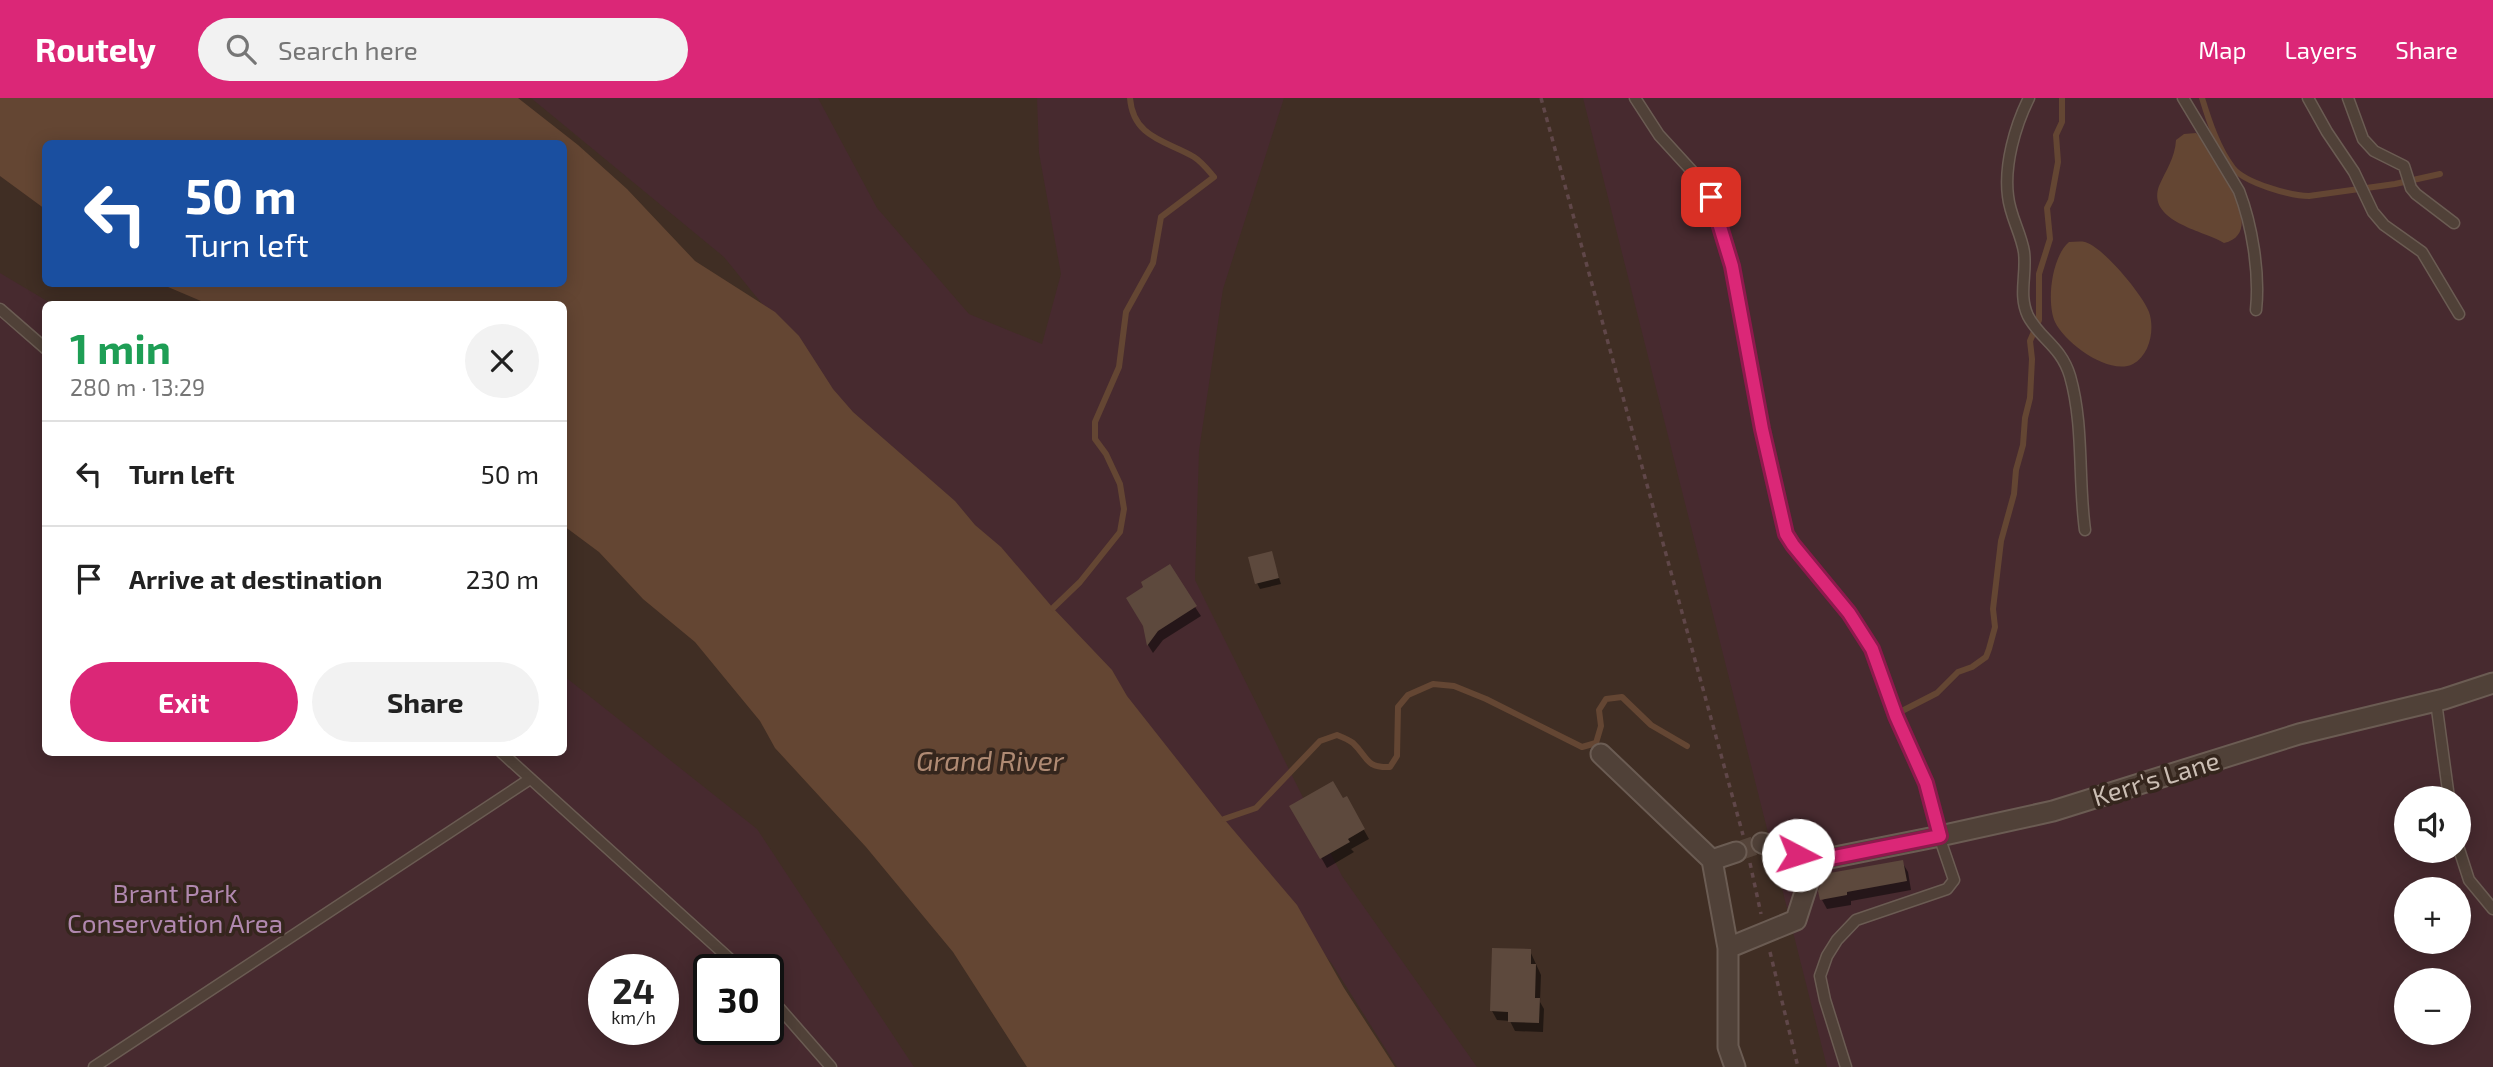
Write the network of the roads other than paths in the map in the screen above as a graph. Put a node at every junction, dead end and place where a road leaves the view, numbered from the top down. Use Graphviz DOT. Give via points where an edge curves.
graph roads {
  1 [pos="1635,98"];
  2 [pos="2029,98"];
  3 [pos="2183,98"];
  4 [pos="2308,98"];
  5 [pos="2348,98"];
  6 [pos="2454,223"];
  7 [pos="0,309"];
  8 [pos="2256,310"];
  9 [pos="2459,314"];
  10 [pos="42,346"];
  11 [pos="2085,530"];
  12 [pos="2493,683"];
  13 [pos="2437,709"];
  14 [pos="1601,754"];
  15 [pos="505,756"];
  16 [pos="530,779"];
  17 [pos="2447,786"];
  18 [pos="1940,836"];
  19 [pos="1762,842"];
  20 [pos="1743,849"];
  21 [pos="1712,860"];
  22 [pos="1815,861"];
  23 [pos="2464,863"];
  24 [pos="2493,909"];
  25 [pos="1728,948"];
  26 [pos="724,954"];
  27 [pos="784,1013"];
  28 [pos="94,1067"];
  29 [pos="831,1067"];
  30 [pos="1735,1067"];
  31 [pos="1846,1067"];
  1 -- 18 [label="lane" via="1711,197 1732,266 1786,534 1872,649 1926,783"];
  2 -- 11 [label="lane" via="2017,124 2007,195 2024,254 2023,304 2065,361 2072,386"];
  3 -- 8 [label="lane" via="2245,206 2257,279"];
  4 -- 9 [label="lane" via="2373,212 2422,252"];
  5 -- 6 [label="lane" via="2363,139 2374,151 2404,166 2416,194"];
  7 -- 10 [label="lane"];
  12 -- 18 [label="street, Kerr's Lane" via="2300,734 2053,811"];
  13 -- 17 [label="lane"];
  14 -- 21 [label="street"];
  15 -- 16 [label="lane"];
  16 -- 26 [label="lane"];
  16 -- 28 [label="lane"];
  18 -- 22 [label="street, Kerr's Lane"];
  18 -- 31 [label="lane" via="1953,874 1951,886 1856,920 1823,965 1820,976 1825,1000"];
  19 -- 22 [label="street"];
  20 -- 21 [label="street"];
  21 -- 25 [label="street"];
  22 -- 25 [label="street" via="1796,919"];
  23 -- 24 [label="lane" via="2469,880"];
  25 -- 30 [label="street" via="1728,1047"];
  27 -- 29 [label="lane"];
}
